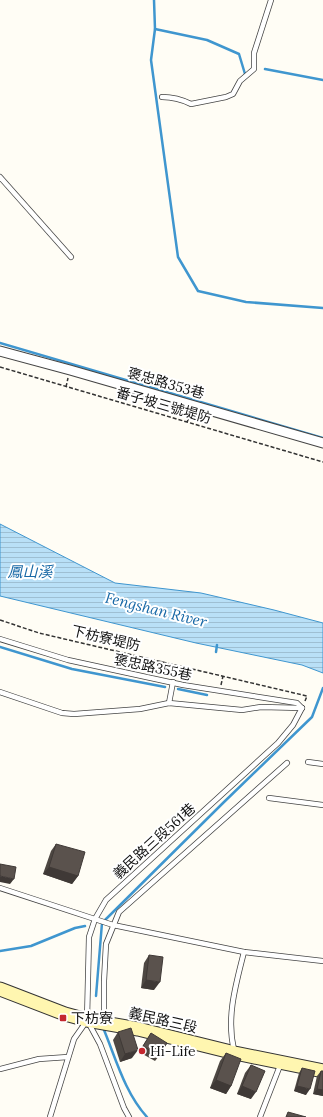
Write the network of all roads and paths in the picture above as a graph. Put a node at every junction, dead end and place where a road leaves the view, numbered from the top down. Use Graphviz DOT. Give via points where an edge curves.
graph roads {
  1 [pos="271,0"];
  2 [pos="162,97"];
  3 [pos="0,177"];
  4 [pos="71,258"];
  5 [pos="0,351"];
  6 [pos="0,367"];
  7 [pos="323,443"];
  8 [pos="323,462"];
  9 [pos="0,620"];
  10 [pos="0,639"];
  11 [pos="162,661"];
  12 [pos="223,676"];
  13 [pos="156,679"];
  14 [pos="173,682"];
  15 [pos="220,691"];
  16 [pos="0,692"];
  17 [pos="169,702"];
  18 [pos="302,708"];
  19 [pos="308,762"];
  20 [pos="287,763"];
  21 [pos="323,764"];
  22 [pos="269,798"];
  23 [pos="323,805"];
  24 [pos="0,888"];
  25 [pos="94,919"];
  26 [pos="113,925"];
  27 [pos="244,952"];
  28 [pos="323,961"];
  29 [pos="0,990"];
  30 [pos="87,1020"];
  31 [pos="104,1024"];
  32 [pos="235,1053"];
  33 [pos="68,1057"];
  34 [pos="280,1063"];
  35 [pos="0,1069"];
  36 [pos="323,1071"];
  37 [pos="50,1117"];
  38 [pos="129,1117"];
  39 [pos="260,1117"];
  1 -- 2 [label="lane" via="254,53 254,69 240,81 233,94 191,104 179,99"];
  3 -- 4 [label="lane"];
  5 -- 7 [label="street, 褒忠路353巷"];
  6 -- 8 [label="path, 番子坡三號堤防"];
  9 -- 11 [label="path, 下枋寮堤防" via="39,633"];
  10 -- 13 [label="lane, 褒忠路355巷" via="68,660"];
  11 -- 12 [label="path, 下枋寮堤防"];
  11 -- 13 [label="path"];
  12 -- 15 [label="path"];
  12 -- 18 [label="path, 下枋寮堤防" via="307,696"];
  13 -- 14 [label="lane, 褒忠路355巷"];
  14 -- 15 [label="lane, 褒忠路355巷"];
  14 -- 17 [label="lane"];
  15 -- 18 [label="lane, 褒忠路355巷" via="298,703"];
  16 -- 17 [label="lane" via="62,713 74,714 140,709"];
  17 -- 18 [label="lane" via="242,710 262,707"];
  18 -- 25 [label="lane, 義民路三段561巷" via="293,725 278,743 106,900"];
  19 -- 21 [label="lane"];
  20 -- 26 [label="lane" via="119,912"];
  22 -- 23 [label="lane"];
  24 -- 25 [label="lane"];
  25 -- 26 [label="lane"];
  25 -- 30 [label="lane, 義民路三段561巷" via="89,937"];
  26 -- 27 [label="lane"];
  26 -- 31 [label="lane" via="106,944"];
  27 -- 28 [label="lane"];
  27 -- 32 [label="lane" via="232,1001 232,1044"];
  29 -- 30 [label="main road, 義民路三段"];
  30 -- 31 [label="main road, 義民路三段"];
  30 -- 33 [label="lane" via="74,1039"];
  30 -- 38 [label="lane" via="100,1044"];
  31 -- 32 [label="main road, 義民路三段" via="138,1029"];
  32 -- 34 [label="main road, 義民路三段"];
  33 -- 35 [label="lane" via="39,1059"];
  33 -- 37 [label="lane"];
  34 -- 36 [label="main road, 義民路三段"];
  34 -- 39 [label="lane"];
}
